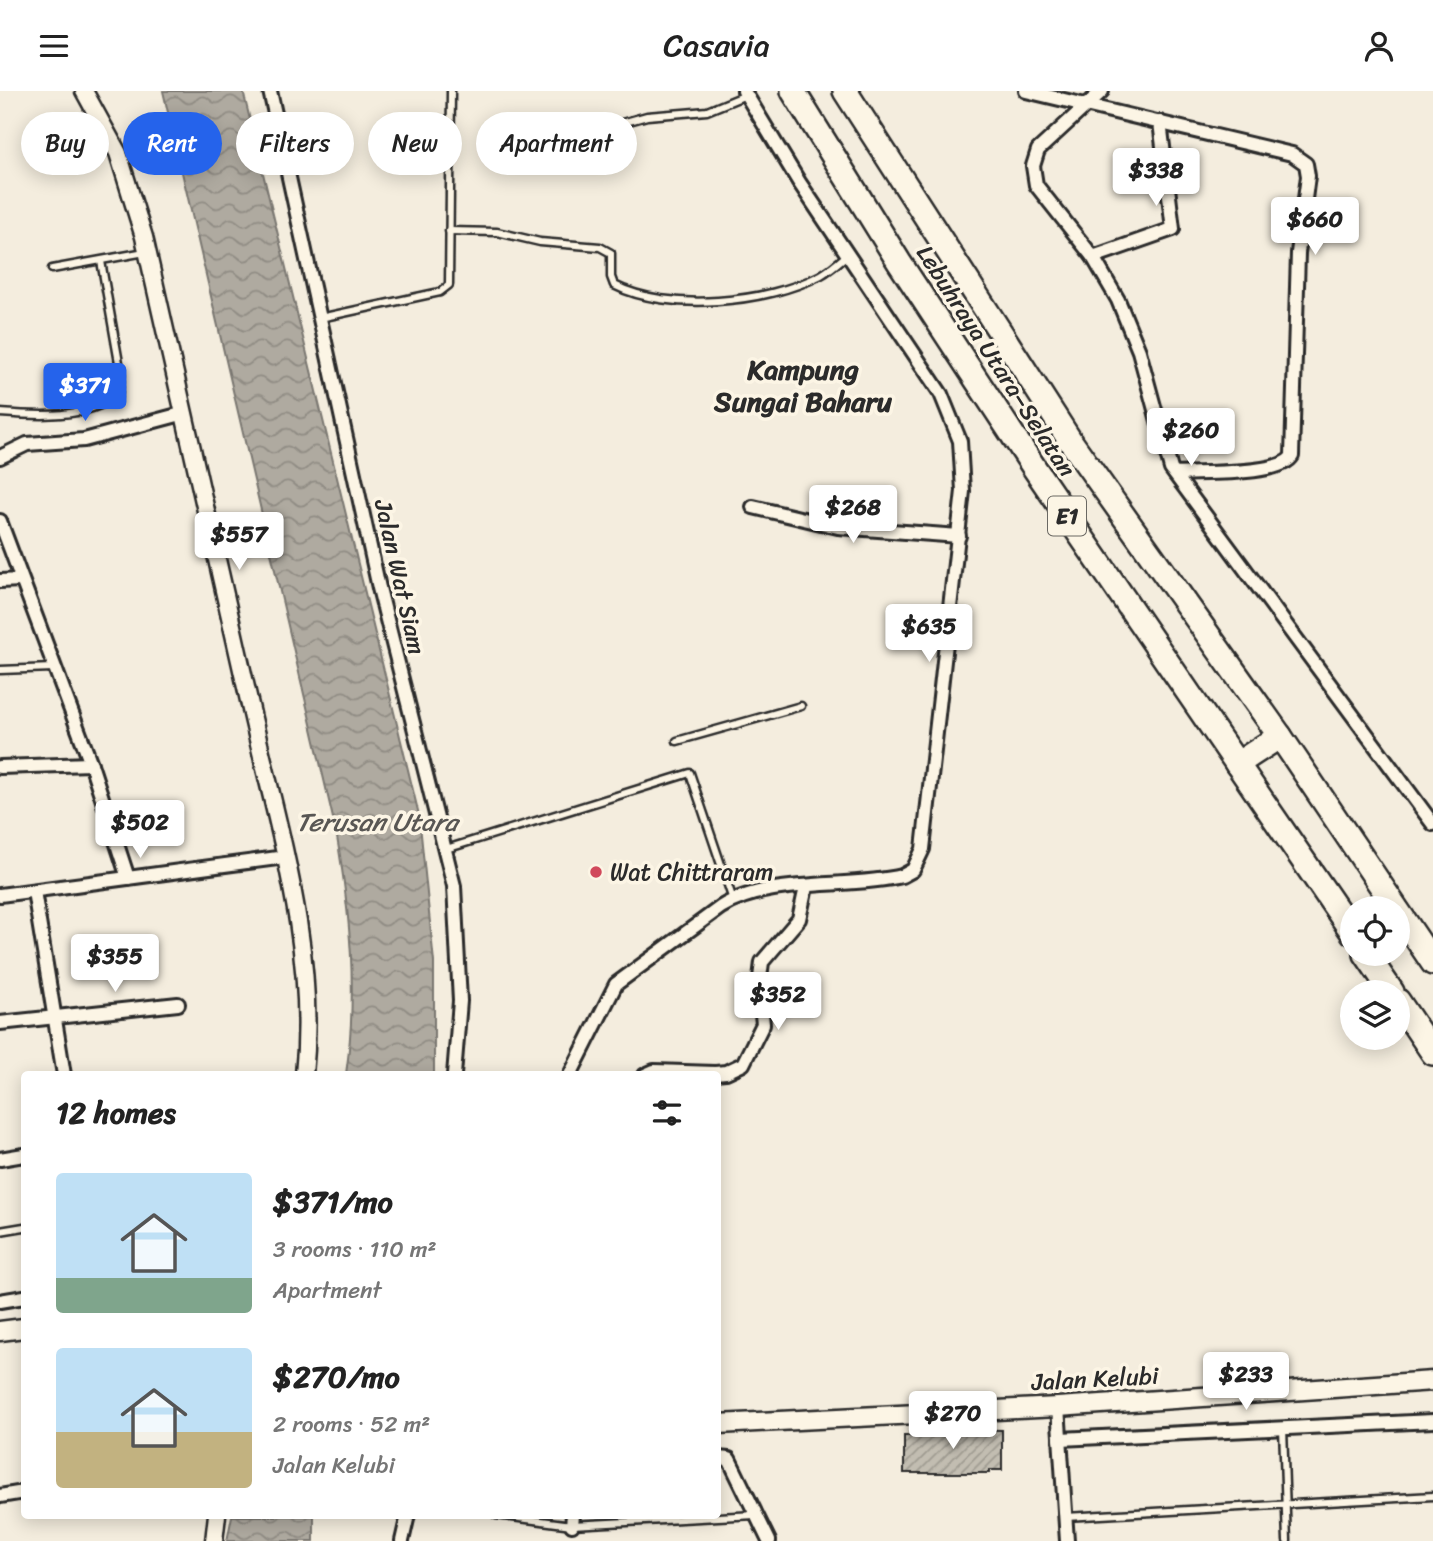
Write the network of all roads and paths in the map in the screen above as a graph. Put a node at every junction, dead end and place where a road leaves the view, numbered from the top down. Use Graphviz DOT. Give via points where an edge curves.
graph roads {
  1 [pos="84,91"];
  2 [pos="270,91"];
  3 [pos="451,91"];
  4 [pos="793,91"];
  5 [pos="845,91"];
  6 [pos="1026,91"];
  7 [pos="1102,91"];
  8 [pos="745,93"];
  9 [pos="1084,104"];
  10 [pos="637,119"];
  11 [pos="1160,122"];
  12 [pos="449,231"];
  13 [pos="147,252"];
  14 [pos="848,254"];
  15 [pos="1093,257"];
  16 [pos="101,261"];
  17 [pos="52,269"];
  18 [pos="320,318"];
  19 [pos="0,413"];
  20 [pos="185,413"];
  21 [pos="0,457"];
  22 [pos="1175,474"];
  23 [pos="753,507"];
  24 [pos="0,521"];
  25 [pos="959,537"];
  26 [pos="21,580"];
  27 [pos="0,581"];
  28 [pos="53,668"];
  29 [pos="0,670"];
  30 [pos="802,706"];
  31 [pos="1280,736"];
  32 [pos="677,741"];
  33 [pos="90,764"];
  34 [pos="1237,764"];
  35 [pos="0,767"];
  36 [pos="1433,824"];
  37 [pos="446,849"];
  38 [pos="285,857"];
  39 [pos="128,878"];
  40 [pos="806,887"];
  41 [pos="34,891"];
  42 [pos="0,895"];
  43 [pos="1388,896"];
  44 [pos="733,899"];
  45 [pos="1340,914"];
  46 [pos="1410,929"];
  47 [pos="1433,963"];
  48 [pos="178,1004"];
  49 [pos="54,1017"];
  50 [pos="1410,1019"];
  51 [pos="0,1023"];
  52 [pos="1433,1053"];
  53 [pos="63,1071"];
  54 [pos="304,1071"];
  55 [pos="454,1071"];
  56 [pos="575,1071"];
  57 [pos="721,1072"];
  58 [pos="21,1156"];
  59 [pos="0,1159"];
  60 [pos="21,1228"];
  61 [pos="0,1231"];
  62 [pos="21,1298"];
  63 [pos="0,1301"];
  64 [pos="21,1328"];
  65 [pos="0,1331"];
  66 [pos="1433,1381"];
  67 [pos="1058,1407"];
  68 [pos="1433,1421"];
  69 [pos="721,1424"];
  70 [pos="1283,1426"];
  71 [pos="1060,1439"];
  72 [pos="723,1459"];
  73 [pos="21,1492"];
  74 [pos="0,1496"];
  75 [pos="1433,1496"];
  76 [pos="1286,1502"];
  77 [pos="755,1515"];
  78 [pos="721,1516"];
  79 [pos="1066,1517"];
  80 [pos="217,1519"];
  81 [pos="407,1519"];
  82 [pos="609,1519"];
  83 [pos="573,1520"];
  84 [pos="214,1541"];
  85 [pos="402,1541"];
  86 [pos="769,1541"];
  87 [pos="1067,1541"];
  88 [pos="1287,1541"];
  1 -- 13 [label="street" via="118,153"];
  2 -- 18 [label="street, Jalan Wat Siam"];
  3 -- 12 [label="lane"];
  4 -- 34 [label="highway, Lebuhraya Utara–Selatan / E1" via="1035,469"];
  5 -- 31 [label="highway, Lebuhraya Utara–Selatan / E1" via="1071,442"];
  6 -- 9 [label="street"];
  7 -- 9 [label="street"];
  8 -- 10 [label="lane" via="708,111"];
  8 -- 14 [label="street"];
  9 -- 11 [label="street"];
  9 -- 15 [label="street" via="1038,151 1033,166 1037,185"];
  11 -- 15 [label="street" via="1173,229"];
  11 -- 22 [label="street" via="1292,154 1306,164 1308,176 1298,253 1292,456 1286,464 1266,469"];
  12 -- 14 [label="lane" via="486,231 600,247 611,253 614,285 667,299 771,294 824,274"];
  12 -- 18 [label="lane" via="450,279 440,292"];
  13 -- 16 [label="lane"];
  13 -- 20 [label="street"];
  14 -- 25 [label="street" via="952,415 963,457"];
  15 -- 22 [label="street" via="1133,333"];
  16 -- 17 [label="lane"];
  16 -- 19 [label="lane" via="121,374 118,395 102,407 70,413"];
  18 -- 37 [label="street, Jalan Wat Siam" via="379,588"];
  20 -- 21 [label="street" via="84,440 27,444"];
  20 -- 38 [label="street"];
  22 -- 36 [label="street"];
  23 -- 25 [label="street" via="838,527"];
  24 -- 26 [label="street"];
  25 -- 40 [label="street" via="920,859 902,876"];
  26 -- 27 [label="street"];
  26 -- 28 [label="street"];
  28 -- 29 [label="lane"];
  28 -- 33 [label="street"];
  30 -- 32 [label="lane"];
  31 -- 34 [label="highway"];
  31 -- 43 [label="highway, Lebuhraya Utara–Selatan / E1"];
  33 -- 35 [label="street"];
  33 -- 39 [label="street"];
  34 -- 45 [label="highway, Lebuhraya Utara–Selatan / E1"];
  37 -- 44 [label="lane" via="690,773"];
  37 -- 55 [label="street, Jalan Wat Siam" via="454,886 458,949"];
  38 -- 39 [label="street"];
  38 -- 54 [label="street" via="305,967"];
  39 -- 41 [label="street"];
  40 -- 44 [label="street"];
  40 -- 57 [label="street" via="799,919 762,962 758,986 763,1024 743,1064"];
  41 -- 42 [label="street"];
  41 -- 49 [label="street"];
  44 -- 56 [label="street" via="616,984"];
  46 -- 47 [label="highway, Lebuhraya Utara–Selatan / E1"];
  48 -- 49 [label="street"];
  49 -- 51 [label="street"];
  49 -- 53 [label="street"];
  50 -- 52 [label="highway"];
  58 -- 59 [label="street"];
  60 -- 61 [label="lane"];
  62 -- 63 [label="street"];
  64 -- 65 [label="main road"];
  66 -- 67 [label="main road, Jalan Kelubi"];
  67 -- 69 [label="main road, Jalan Kelubi"];
  67 -- 71 [label="street"];
  68 -- 70 [label="street"];
  70 -- 71 [label="street"];
  70 -- 76 [label="lane"];
  71 -- 79 [label="street"];
  72 -- 77 [label="street"];
  73 -- 74 [label="street"];
  75 -- 76 [label="lane"];
  76 -- 79 [label="lane"];
  76 -- 88 [label="lane"];
  77 -- 78 [label="lane"];
  77 -- 86 [label="street"];
  79 -- 87 [label="street"];
  80 -- 84 [label="street"];
  81 -- 85 [label="street"];
  82 -- 83 [label="lane"];
}
